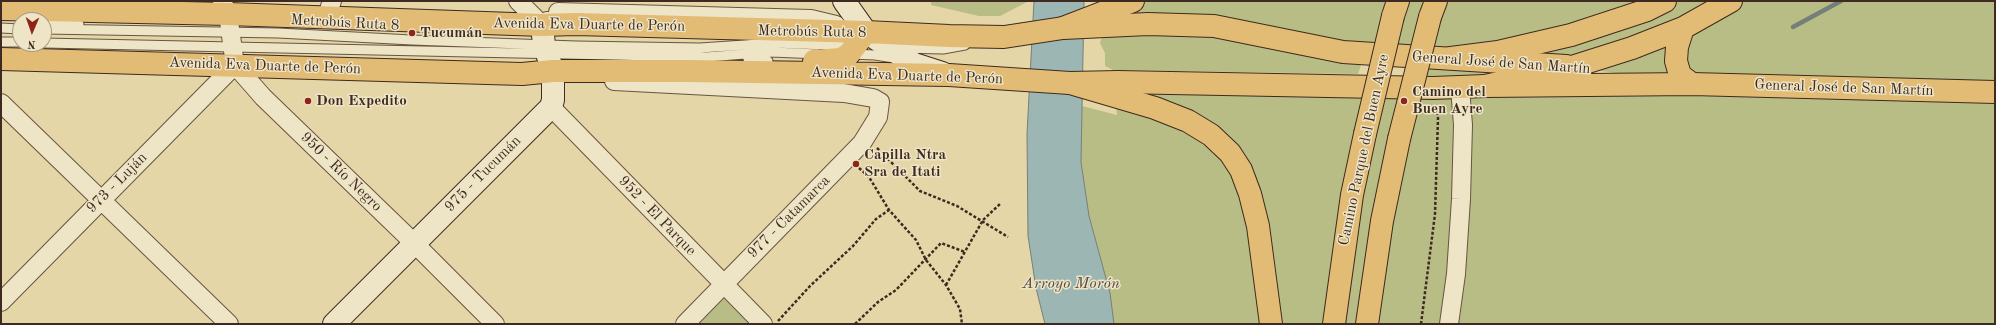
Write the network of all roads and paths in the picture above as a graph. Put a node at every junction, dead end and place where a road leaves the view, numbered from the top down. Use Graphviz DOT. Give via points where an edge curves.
graph roads {
  1 [pos="518,1"];
  2 [pos="844,1"];
  3 [pos="1665,1"];
  4 [pos="1731,1"];
  5 [pos="329,9"];
  6 [pos="1396,9"];
  7 [pos="1433,9"];
  8 [pos="1123,12"];
  9 [pos="1,15"];
  10 [pos="12,23"];
  11 [pos="1063,28"];
  12 [pos="1683,28"];
  13 [pos="52,29"];
  14 [pos="146,31"];
  15 [pos="230,32"];
  16 [pos="551,35"];
  17 [pos="1004,37"];
  18 [pos="1,42"];
  19 [pos="12,42"];
  20 [pos="52,43"];
  21 [pos="857,44"];
  22 [pos="887,47"];
  23 [pos="1451,58"];
  24 [pos="1,59"];
  25 [pos="909,61"];
  26 [pos="722,64"];
  27 [pos="1572,67"];
  28 [pos="948,75"];
  29 [pos="1692,84"];
  30 [pos="1485,86"];
  31 [pos="1432,88"];
  32 [pos="1460,88"];
  33 [pos="1116,89"];
  34 [pos="1995,92"];
  35 [pos="880,102"];
  36 [pos="1,103"];
  37 [pos="551,107"];
  38 [pos="862,143"];
  39 [pos="848,157"];
  40 [pos="100,200"];
  41 [pos="1000,204"];
  42 [pos="889,210"];
  43 [pos="983,220"];
  44 [pos="1008,237"];
  45 [pos="414,243"];
  46 [pos="965,252"];
  47 [pos="926,260"];
  48 [pos="723,284"];
  49 [pos="946,284"];
  50 [pos="1,302"];
  51 [pos="229,324"];
  52 [pos="334,324"];
  53 [pos="495,324"];
  54 [pos="684,324"];
  55 [pos="763,324"];
  56 [pos="775,324"];
  57 [pos="855,324"];
  58 [pos="962,324"];
  59 [pos="1271,324"];
  60 [pos="1334,324"];
  61 [pos="1368,324"];
  62 [pos="1421,324"];
  63 [pos="1449,324"];
  1 -- 16 [label="street"];
  2 -- 21 [label="street"];
  3 -- 23 [label="main road" via="1647,10 1571,36 1498,52"];
  4 -- 12 [label="main road"];
  5 -- 15 [label="main road, Avenida Eva Duarte de Perón"];
  5 -- 16 [label="main road, Avenida Eva Duarte de Perón"];
  6 -- 60 [label="main road, Camino Parque del Buen Ayre, bridge" via="1352,195"];
  7 -- 61 [label="main road, bridge" via="1382,221"];
  8 -- 11 [label="main road, General José de San Martín"];
  8 -- 23 [label="main road, General José de San Martín" via="1148,24 1214,26 1343,52"];
  9 -- 10 [label="lane"];
  9 -- 14 [label="lane"];
  9 -- 15 [label="main road, Avenida Eva Duarte de Perón"];
  11 -- 17 [label="main road, Avenida Eva Duarte de Perón"];
  12 -- 27 [label="main road"];
  12 -- 29 [label="main road" via="1676,61 1680,75"];
  13 -- 14 [label="lane, Metrobús Ruta 8"];
  14 -- 15 [label="lane, Metrobús Ruta 8"];
  15 -- 16 [label="lane, Metrobús Ruta 8" via="412,40"];
  15 -- 16 [label="main road, Avenida Eva Duarte de Perón" via="522,74"];
  15 -- 20 [label="lane, Metrobús Ruta 8"];
  15 -- 24 [label="main road, Avenida Eva Duarte de Perón"];
  15 -- 40 [label="street, 973 - Luján"];
  15 -- 45 [label="street, 950 - Río Negro" via="263,98"];
  16 -- 21 [label="main road, Avenida Eva Duarte de Perón" via="576,24"];
  16 -- 26 [label="main road, Avenida Eva Duarte de Perón"];
  16 -- 35 [label="street, Avenida Eva Duarte de Perón" via="590,80 844,92"];
  16 -- 37 [label="street"];
  17 -- 21 [label="main road, Avenida Eva Duarte de Perón"];
  17 -- 22 [label="lane, Metrobús Ruta 8" via="943,49"];
  18 -- 19 [label="lane"];
  21 -- 22 [label="street"];
  21 -- 25 [label="lane, Metrobús Ruta 8" via="875,55"];
  21 -- 26 [label="lane, Metrobús Ruta 8" via="772,52"];
  21 -- 26 [label="main road" via="841,59 828,61 768,60"];
  22 -- 25 [label="street"];
  23 -- 27 [label="main road, General José de San Martín"];
  25 -- 28 [label="street"];
  26 -- 28 [label="main road, Avenida Eva Duarte de Perón"];
  27 -- 29 [label="main road, General José de San Martín"];
  27 -- 30 [label="main road"];
  28 -- 33 [label="main road, Avenida Eva Duarte de Perón" via="1070,83"];
  29 -- 30 [label="main road, General José de San Martín"];
  29 -- 34 [label="main road, General José de San Martín"];
  30 -- 32 [label="main road, General José de San Martín"];
  31 -- 32 [label="main road, General José de San Martín"];
  31 -- 33 [label="main road, General José de San Martín"];
  31 -- 62 [label="path" via="1438,118 1435,214"];
  32 -- 63 [label="street" via="1463,125 1462,184 1456,274"];
  33 -- 59 [label="main road" via="1188,121 1211,135 1230,153 1241,170 1258,226"];
  35 -- 38 [label="street, 977 - Catamarca" via="878,117"];
  36 -- 40 [label="street"];
  37 -- 45 [label="street, 975 - Tucumán"];
  37 -- 48 [label="street, 952 - El Parque"];
  38 -- 39 [label="street, 977 - Catamarca"];
  38 -- 43 [label="path" via="877,147 920,191"];
  39 -- 42 [label="path" via="869,177"];
  39 -- 48 [label="street, 977 - Catamarca"];
  40 -- 50 [label="street, 973 - Luján"];
  40 -- 51 [label="street"];
  41 -- 43 [label="path"];
  42 -- 47 [label="path" via="916,240"];
  42 -- 56 [label="path" via="876,219 853,246 810,286"];
  43 -- 44 [label="path"];
  43 -- 46 [label="path"];
  45 -- 52 [label="street, 975 - Tucumán"];
  45 -- 53 [label="street, 950 - Río Negro"];
  46 -- 47 [label="path" via="941,243"];
  46 -- 49 [label="path"];
  47 -- 49 [label="path"];
  47 -- 57 [label="path" via="896,290 878,302"];
  48 -- 54 [label="street, 977 - Catamarca"];
  48 -- 55 [label="street, 952 - El Parque"];
  49 -- 58 [label="path" via="960,308"];
}
